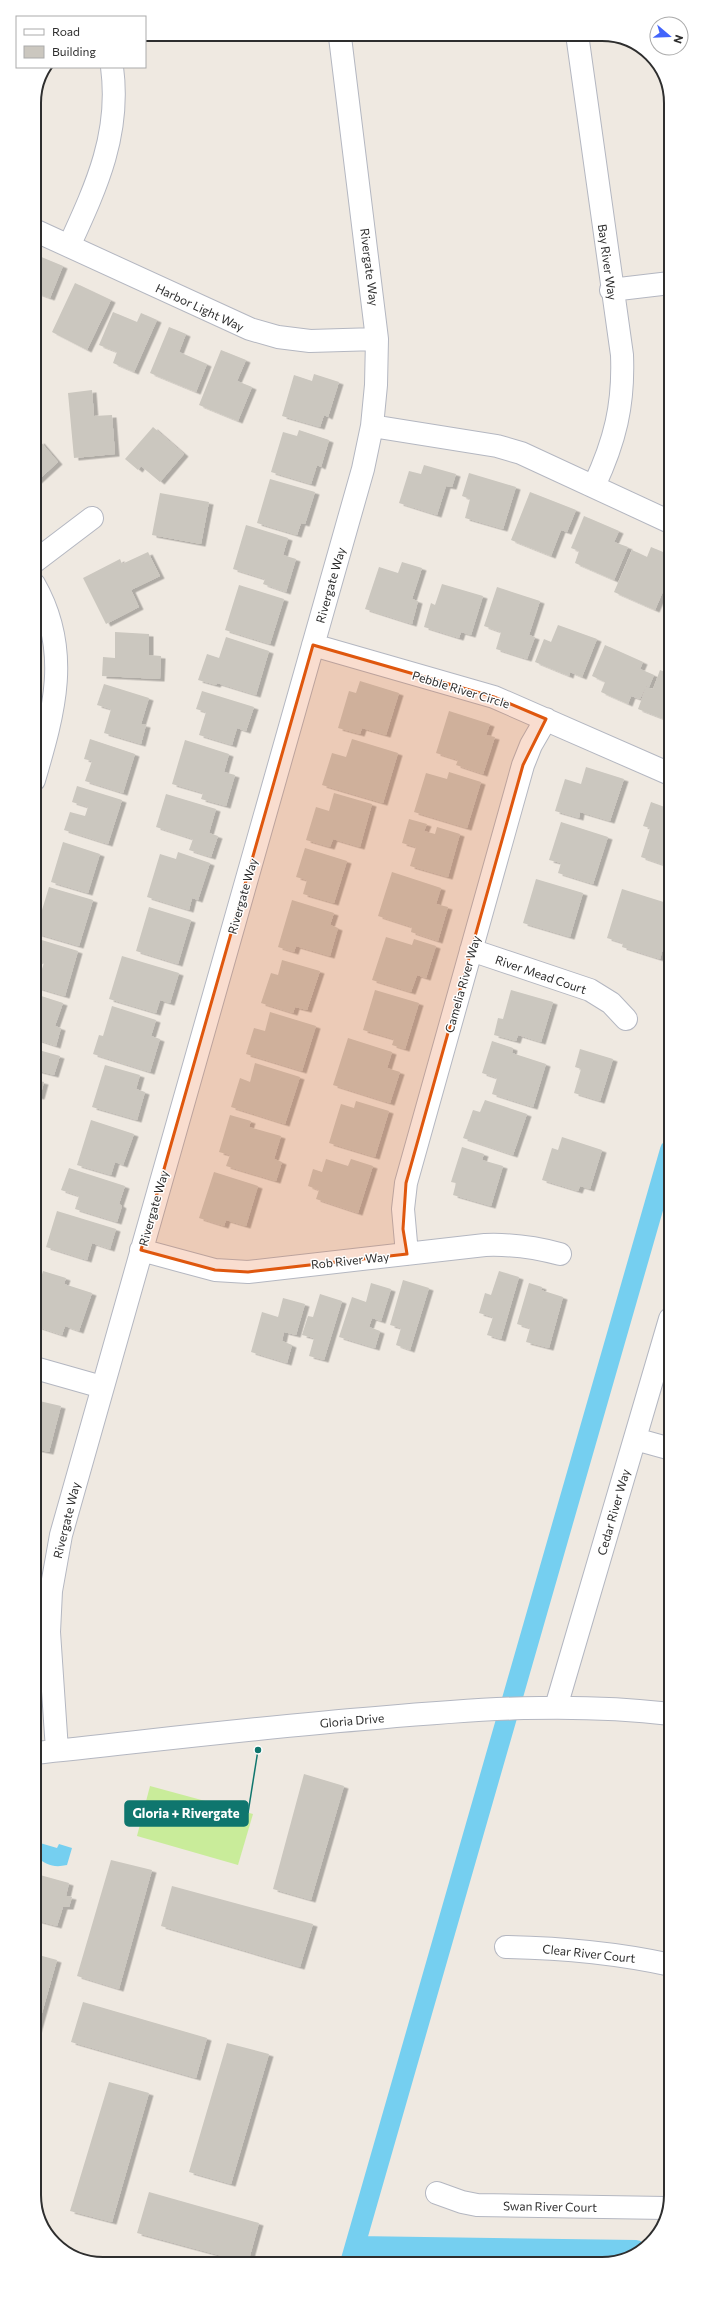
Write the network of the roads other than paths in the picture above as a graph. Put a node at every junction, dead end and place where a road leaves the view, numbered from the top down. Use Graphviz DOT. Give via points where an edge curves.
graph roads {
  1 [pos="340,41"];
  2 [pos="578,41"];
  3 [pos="112,68"];
  4 [pos="41,233"];
  5 [pos="69,246"];
  6 [pos="664,284"];
  7 [pos="611,290"];
  8 [pos="377,339"];
  9 [pos="372,426"];
  10 [pos="594,486"];
  11 [pos="92,518"];
  12 [pos="664,519"];
  13 [pos="41,557"];
  14 [pos="41,600"];
  15 [pos="313,645"];
  16 [pos="546,719"];
  17 [pos="41,754"];
  18 [pos="664,771"];
  19 [pos="471,950"];
  20 [pos="626,1019"];
  21 [pos="141,1250"];
  22 [pos="407,1254"];
  23 [pos="560,1254"];
  24 [pos="664,1340"];
  25 [pos="41,1370"];
  26 [pos="102,1387"];
  27 [pos="635,1439"];
  28 [pos="664,1447"];
  29 [pos="556,1706"];
  30 [pos="664,1714"];
  31 [pos="57,1750"];
  32 [pos="41,1752"];
  33 [pos="506,1947"];
  34 [pos="664,1964"];
  35 [pos="437,2193"];
  36 [pos="663,2208"];
  1 -- 8 [label="street, Rivergate Way"];
  2 -- 7 [label="street, Bay River Way"];
  3 -- 5 [label="street" via="113,118 107,153 95,188"];
  4 -- 5 [label="street, Harbor Light Way"];
  5 -- 8 [label="street, Harbor Light Way" via="250,329 310,342"];
  6 -- 7 [label="street"];
  7 -- 10 [label="street, Bay River Way" via="622,355 623,384 620,413 613,441"];
  8 -- 9 [label="street, Rivergate Way"];
  9 -- 10 [label="street" via="496,446 532,457"];
  9 -- 15 [label="street, Rivergate Way" via="363,469"];
  10 -- 12 [label="street"];
  11 -- 13 [label="street"];
  14 -- 17 [label="street" via="54,642 57,673 53,709"];
  15 -- 16 [label="street, Pebble River Circle" via="494,697"];
  15 -- 21 [label="street, Rivergate Way"];
  16 -- 18 [label="street, Pebble River Circle"];
  16 -- 19 [label="street, Camelia River Way" via="523,765"];
  19 -- 20 [label="street, River Mead Court" via="590,990 611,1003"];
  19 -- 22 [label="street, Camelia River Way" via="406,1183 403,1222"];
  21 -- 22 [label="street, Rob River Way" via="215,1270 248,1272"];
  21 -- 26 [label="street, Rivergate Way"];
  22 -- 23 [label="street, Rob River Way" via="506,1244"];
  24 -- 27 [label="street, Cedar River Way"];
  25 -- 26 [label="street"];
  26 -- 31 [label="street, Rivergate Way" via="61,1535 51,1591 50,1664"];
  27 -- 28 [label="street"];
  27 -- 29 [label="street, Cedar River Way"];
  29 -- 30 [label="street, Gloria Drive"];
  29 -- 31 [label="street, Gloria Drive" via="484,1709 342,1721"];
  31 -- 32 [label="street, Gloria Drive"];
  33 -- 34 [label="street, Clear River Court" via="576,1950"];
  35 -- 36 [label="street, Swan River Court" via="477,2205"];
}
